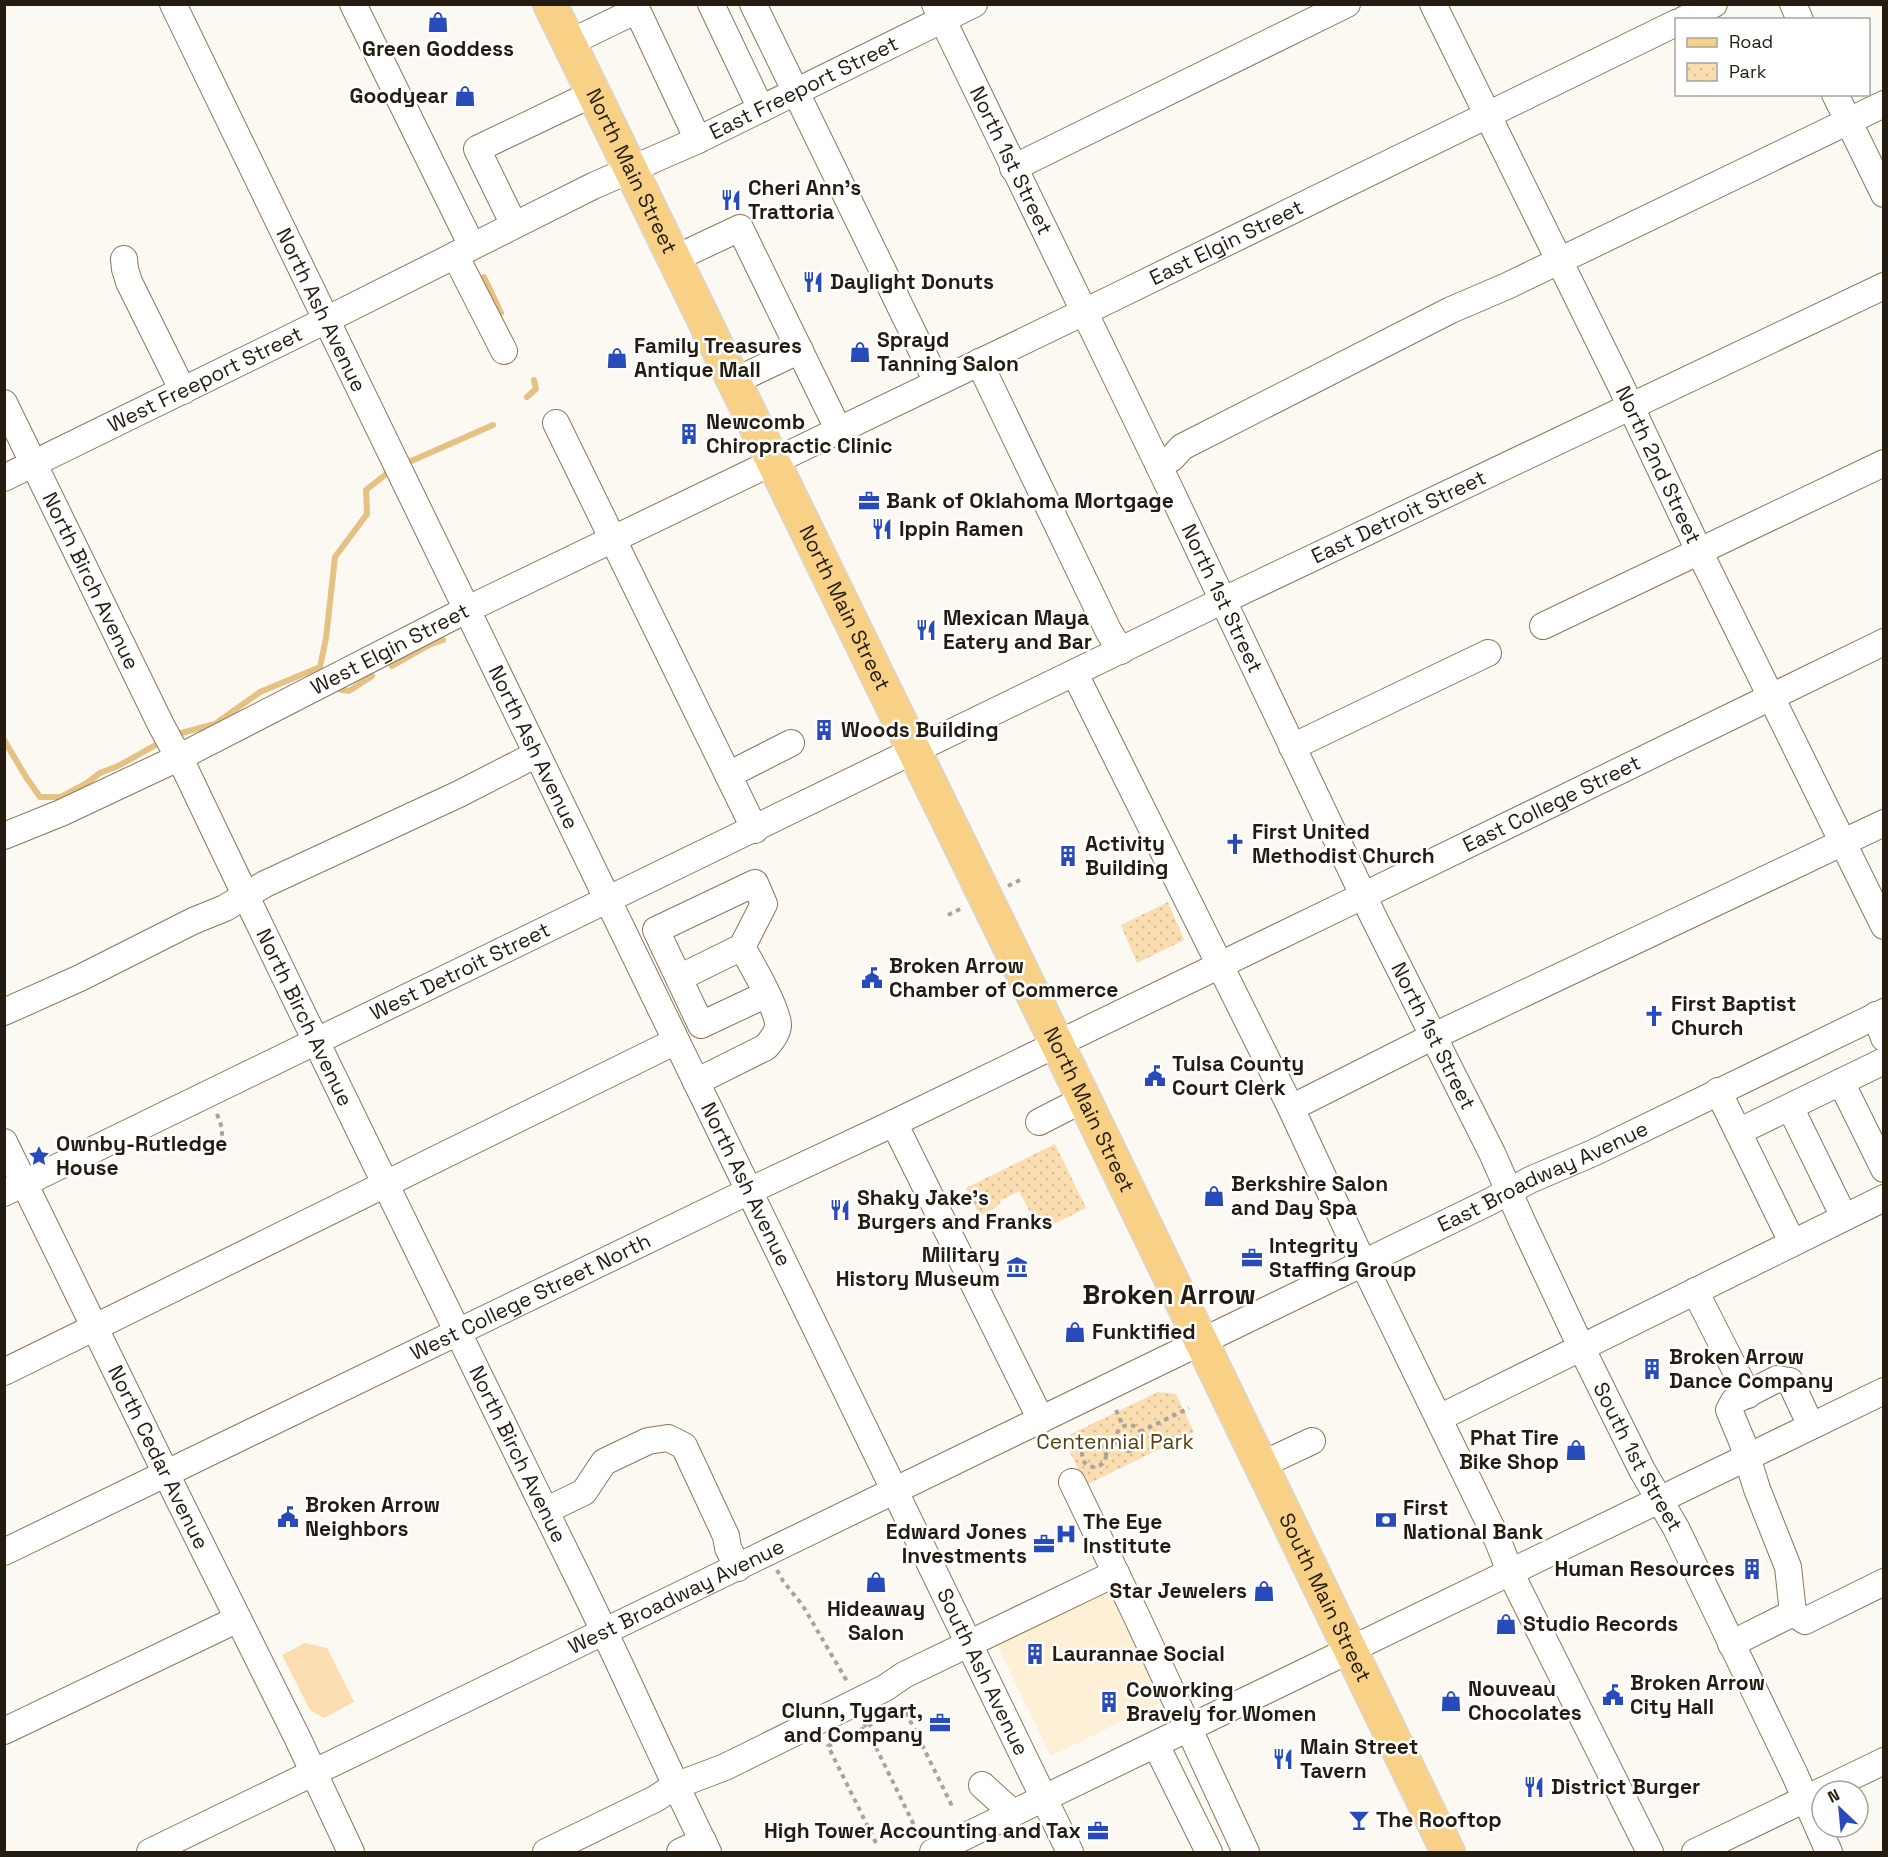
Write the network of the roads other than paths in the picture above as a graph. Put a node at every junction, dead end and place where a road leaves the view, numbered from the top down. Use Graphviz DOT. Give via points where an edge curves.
graph roads {
  1 [pos="173,4"];
  2 [pos="353,4"];
  3 [pos="550,4"];
  4 [pos="711,4"];
  5 [pos="753,4"];
  6 [pos="974,4"];
  7 [pos="1347,4"];
  8 [pos="1433,4"];
  9 [pos="1714,4"];
  10 [pos="1793,4"];
  11 [pos="643,7"];
  12 [pos="939,12"];
  13 [pos="603,14"];
  14 [pos="1687,18"];
  15 [pos="1799,18"];
  16 [pos="1675,24"];
  17 [pos="569,42"];
  18 [pos="795,92"];
  19 [pos="594,93"];
  20 [pos="1837,96"];
  21 [pos="1884,104"];
  22 [pos="761,109"];
  23 [pos="1487,115"];
  24 [pos="1848,121"];
  25 [pos="698,140"];
  26 [pos="1013,168"];
  27 [pos="631,169"];
  28 [pos="1884,194"];
  29 [pos="514,225"];
  30 [pos="463,251"];
  31 [pos="124,259"];
  32 [pos="674,259"];
  33 [pos="1558,260"];
  34 [pos="1884,286"];
  35 [pos="1084,312"];
  36 [pos="326,320"];
  37 [pos="800,350"];
  38 [pos="504,351"];
  39 [pos="980,362"];
  40 [pos="735,381"];
  41 [pos="937,382"];
  42 [pos="183,391"];
  43 [pos="4,403"];
  44 [pos="1631,407"];
  45 [pos="556,423"];
  46 [pos="839,431"];
  47 [pos="774,462"];
  48 [pos="1884,463"];
  49 [pos="34,464"];
  50 [pos="1159,466"];
  51 [pos="4,478"];
  52 [pos="613,538"];
  53 [pos="1699,551"];
  54 [pos="1223,601"];
  55 [pos="466,610"];
  56 [pos="1543,626"];
  57 [pos="1884,642"];
  58 [pos="1121,651"];
  59 [pos="1488,653"];
  60 [pos="1075,674"];
  61 [pos="1771,696"];
  62 [pos="170,743"];
  63 [pos="791,743"];
  64 [pos="1292,747"];
  65 [pos="915,752"];
  66 [pos="537,754"];
  67 [pos="728,775"];
  68 [pos="1884,823"];
  69 [pos="755,830"];
  70 [pos="4,836"];
  71 [pos="1843,843"];
  72 [pos="245,896"];
  73 [pos="1364,896"];
  74 [pos="607,900"];
  75 [pos="1884,926"];
  76 [pos="742,947"];
  77 [pos="1219,965"];
  78 [pos="679,978"];
  79 [pos="767,994"];
  80 [pos="4,1011"];
  81 [pos="1881,1022"];
  82 [pos="1432,1037"];
  83 [pos="676,1041"];
  84 [pos="316,1042"];
  85 [pos="1057,1044"];
  86 [pos="1884,1061"];
  87 [pos="696,1082"];
  88 [pos="1841,1082"];
  89 [pos="1718,1091"];
  90 [pos="1084,1099"];
  91 [pos="1790,1107"];
  92 [pos="1290,1108"];
  93 [pos="1039,1122"];
  94 [pos="894,1123"];
  95 [pos="1738,1132"];
  96 [pos="4,1142"];
  97 [pos="1884,1169"];
  98 [pos="385,1185"];
  99 [pos="14,1188"];
  100 [pos="749,1191"];
  101 [pos="1509,1191"];
  102 [pos="1884,1198"];
  103 [pos="1844,1217"];
  104 [pos="1792,1242"];
  105 [pos="1363,1263"];
  106 [pos="1695,1291"];
  107 [pos="96,1328"];
  108 [pos="458,1334"];
  109 [pos="1202,1342"];
  110 [pos="1581,1347"];
  111 [pos="4,1372"];
  112 [pos="1884,1391"];
  113 [pos="1748,1395"];
  114 [pos="1439,1418"];
  115 [pos="1041,1420"];
  116 [pos="1811,1426"];
  117 [pos="1312,1441"];
  118 [pos="1747,1457"];
  119 [pos="1261,1465"];
  120 [pos="166,1474"];
  121 [pos="1071,1482"];
  122 [pos="895,1491"];
  123 [pos="1659,1499"];
  124 [pos="545,1511"];
  125 [pos="4,1552"];
  126 [pos="738,1568"];
  127 [pos="1510,1572"];
  128 [pos="1116,1573"];
  129 [pos="1884,1582"];
  130 [pos="1793,1613"];
  131 [pos="238,1619"];
  132 [pos="604,1632"];
  133 [pos="1731,1644"];
  134 [pos="969,1645"];
  135 [pos="1350,1650"];
  136 [pos="1189,1728"];
  137 [pos="4,1731"];
  138 [pos="1156,1745"];
  139 [pos="1884,1761"];
  140 [pos="314,1773"];
  141 [pos="1847,1779"];
  142 [pos="1810,1782"];
  143 [pos="982,1785"];
  144 [pos="675,1786"];
  145 [pos="1810,1797"];
  146 [pos="1044,1799"];
  147 [pos="1013,1813"];
  148 [pos="583,1845"];
  149 [pos="697,1849"];
  150 [pos="150,1852"];
  151 [pos="351,1852"];
  152 [pos="546,1852"];
  153 [pos="933,1852"];
  154 [pos="1070,1852"];
  155 [pos="1209,1852"];
  156 [pos="1246,1852"];
  157 [pos="1448,1852"];
  158 [pos="1650,1852"];
  159 [pos="1695,1852"];
  1 -- 36 [label="street, North Ash Avenue"];
  2 -- 30 [label="street"];
  3 -- 17 [label="main road, North Main Street"];
  4 -- 22 [label="street"];
  5 -- 18 [label="street"];
  6 -- 12 [label="street, East Freeport Street"];
  7 -- 26 [label="street"];
  8 -- 23 [label="street, North 2nd Street"];
  9 -- 14 [label="street"];
  10 -- 15 [label="street"];
  11 -- 13 [label="street"];
  11 -- 25 [label="street"];
  12 -- 18 [label="street, East Freeport Street"];
  12 -- 26 [label="street, North 1st Street"];
  13 -- 17 [label="street"];
  16 -- 23 [label="street, East Elgin Street"];
  17 -- 19 [label="main road, North Main Street"];
  18 -- 22 [label="street, East Freeport Street"];
  18 -- 41 [label="street"];
  19 -- 27 [label="main road, North Main Street"];
  19 -- 29 [label="street" via="477,149"];
  20 -- 24 [label="street"];
  21 -- 24 [label="street"];
  22 -- 25 [label="street, East Freeport Street"];
  23 -- 33 [label="street, North 2nd Street"];
  23 -- 35 [label="street, East Elgin Street"];
  24 -- 28 [label="street"];
  24 -- 33 [label="street"];
  25 -- 27 [label="street, East Freeport Street"];
  26 -- 35 [label="street, North 1st Street"];
  27 -- 29 [label="street, West Freeport Street"];
  27 -- 32 [label="main road, North Main Street"];
  29 -- 30 [label="street, West Freeport Street"];
  30 -- 36 [label="street, West Freeport Street"];
  30 -- 38 [label="street"];
  31 -- 42 [label="street" via="129,282"];
  32 -- 37 [label="street" via="740,228"];
  32 -- 40 [label="main road, North Main Street"];
  33 -- 44 [label="street, North 2nd Street"];
  33 -- 50 [label="street" via="1182,447"];
  34 -- 44 [label="street, East Detroit Street"];
  35 -- 39 [label="street, East Elgin Street"];
  35 -- 50 [label="street, North 1st Street"];
  36 -- 42 [label="street, West Freeport Street"];
  36 -- 55 [label="street, North Ash Avenue"];
  37 -- 40 [label="street"];
  37 -- 46 [label="street"];
  39 -- 41 [label="street, East Elgin Street"];
  39 -- 58 [label="street"];
  40 -- 47 [label="main road, North Main Street"];
  41 -- 46 [label="street, East Elgin Street"];
  42 -- 49 [label="street, West Freeport Street"];
  43 -- 49 [label="street, North Birch Avenue"];
  44 -- 53 [label="street, North 2nd Street"];
  44 -- 54 [label="street, East Detroit Street"];
  45 -- 52 [label="street"];
  46 -- 47 [label="street, East Elgin Street"];
  47 -- 52 [label="street, West Elgin Street"];
  47 -- 65 [label="main road, North Main Street"];
  48 -- 53 [label="street"];
  49 -- 51 [label="street, West Freeport Street"];
  49 -- 62 [label="street, North Birch Avenue"];
  50 -- 54 [label="street, North 1st Street"];
  52 -- 55 [label="street, West Elgin Street"];
  52 -- 67 [label="street"];
  53 -- 56 [label="street"];
  53 -- 61 [label="street, North 2nd Street"];
  54 -- 58 [label="street, East Detroit Street"];
  54 -- 64 [label="street, North 1st Street"];
  55 -- 62 [label="street, West Elgin Street"];
  55 -- 66 [label="street, North Ash Avenue"];
  57 -- 61 [label="street, East College Street"];
  58 -- 60 [label="street, East Detroit Street"];
  59 -- 64 [label="street"];
  60 -- 65 [label="street, East Detroit Street"];
  60 -- 77 [label="street"];
  61 -- 71 [label="street, North 2nd Street"];
  61 -- 73 [label="street, East College Street"];
  62 -- 70 [label="street, West Elgin Street" via="60,813"];
  62 -- 72 [label="street, North Birch Avenue"];
  63 -- 67 [label="street"];
  64 -- 73 [label="street, North 1st Street"];
  65 -- 69 [label="street, West Detroit Street"];
  65 -- 85 [label="main road, North Main Street"];
  66 -- 72 [label="street"];
  66 -- 74 [label="street, North Ash Avenue"];
  67 -- 69 [label="street"];
  68 -- 71 [label="street"];
  69 -- 74 [label="street, West Detroit Street"];
  71 -- 75 [label="street, North 2nd Street"];
  71 -- 82 [label="street"];
  72 -- 80 [label="street"];
  72 -- 84 [label="street, North Birch Avenue"];
  73 -- 77 [label="street, East College Street"];
  73 -- 82 [label="street, North 1st Street"];
  74 -- 83 [label="street, North Ash Avenue"];
  74 -- 84 [label="street, West Detroit Street"];
  76 -- 78 [label="street"];
  76 -- 78 [label="street" via="764,904 755,883 656,930"];
  76 -- 79 [label="street"];
  77 -- 85 [label="street, East College Street"];
  77 -- 92 [label="street"];
  78 -- 79 [label="street" via="701,1025"];
  79 -- 87 [label="street" via="779,1025 766,1047"];
  81 -- 89 [label="street, East Broadway Avenue"];
  82 -- 92 [label="street"];
  82 -- 101 [label="street, North 1st Street"];
  83 -- 87 [label="street, North Ash Avenue"];
  83 -- 98 [label="street"];
  84 -- 98 [label="street, North Birch Avenue"];
  84 -- 99 [label="street, West Detroit Street"];
  85 -- 90 [label="main road, North Main Street"];
  85 -- 94 [label="street, West College Street North"];
  86 -- 88 [label="street"];
  87 -- 100 [label="street, North Ash Avenue"];
  88 -- 91 [label="street"];
  88 -- 97 [label="street"];
  89 -- 95 [label="street"];
  89 -- 101 [label="street, East Broadway Avenue"];
  90 -- 93 [label="street"];
  90 -- 109 [label="main road, North Main Street"];
  91 -- 95 [label="street"];
  91 -- 103 [label="street"];
  92 -- 105 [label="street"];
  94 -- 100 [label="street, West College Street North"];
  94 -- 115 [label="street"];
  95 -- 104 [label="street"];
  96 -- 99 [label="street, North Cedar Avenue"];
  98 -- 107 [label="street"];
  98 -- 108 [label="street, North Birch Avenue"];
  99 -- 107 [label="street, North Cedar Avenue"];
  100 -- 108 [label="street, West College Street North"];
  100 -- 122 [label="street, North Ash Avenue"];
  101 -- 105 [label="street, East Broadway Avenue"];
  101 -- 110 [label="street, South 1st Street"];
  102 -- 103 [label="street"];
  103 -- 104 [label="street"];
  104 -- 106 [label="street"];
  105 -- 109 [label="street, East Broadway Avenue"];
  105 -- 114 [label="street"];
  106 -- 110 [label="street"];
  106 -- 113 [label="street"];
  107 -- 111 [label="street"];
  107 -- 120 [label="street, North Cedar Avenue"];
  108 -- 120 [label="street, West College Street North"];
  108 -- 124 [label="street, North Birch Avenue"];
  109 -- 115 [label="street, West Broadway Avenue"];
  109 -- 119 [label="main road, South Main Street"];
  110 -- 114 [label="street"];
  110 -- 123 [label="street, South 1st Street"];
  112 -- 116 [label="street"];
  113 -- 116 [label="street" via="1777,1379 1790,1381"];
  113 -- 118 [label="street" via="1734,1401 1729,1410"];
  114 -- 127 [label="street"];
  115 -- 122 [label="street, West Broadway Avenue"];
  116 -- 118 [label="street"];
  117 -- 119 [label="street"];
  118 -- 123 [label="street"];
  118 -- 130 [label="street" via="1788,1568"];
  119 -- 135 [label="main road, South Main Street"];
  120 -- 125 [label="street, West College Street North"];
  120 -- 131 [label="street, North Cedar Avenue"];
  121 -- 128 [label="street"];
  122 -- 126 [label="street, West Broadway Avenue"];
  122 -- 134 [label="street, South Ash Avenue"];
  123 -- 127 [label="street"];
  123 -- 133 [label="street, South 1st Street"];
  124 -- 126 [label="street" via="585,1492 604,1462 648,1441 668,1438 684,1446"];
  124 -- 132 [label="street, North Birch Avenue"];
  126 -- 132 [label="street, West Broadway Avenue"];
  127 -- 135 [label="street"];
  127 -- 158 [label="street"];
  128 -- 134 [label="street"];
  128 -- 136 [label="street"];
  129 -- 130 [label="street" via="1804,1620"];
  130 -- 133 [label="street"];
  131 -- 137 [label="street"];
  131 -- 140 [label="street, North Cedar Avenue"];
  132 -- 140 [label="street, West Broadway Avenue"];
  132 -- 144 [label="street, North Birch Avenue"];
  133 -- 142 [label="street, South 1st Street"];
  134 -- 144 [label="street" via="725,1767"];
  134 -- 146 [label="street, South Ash Avenue"];
  135 -- 136 [label="street"];
  135 -- 157 [label="main road, South Main Street"];
  136 -- 138 [label="street"];
  136 -- 156 [label="street"];
  138 -- 146 [label="street"];
  138 -- 155 [label="street"];
  139 -- 141 [label="street"];
  140 -- 150 [label="street, West Broadway Avenue"];
  140 -- 151 [label="street, North Cedar Avenue"];
  143 -- 147 [label="street"];
  144 -- 148 [label="street"];
  144 -- 149 [label="street, North Birch Avenue"];
  145 -- 159 [label="street"];
  146 -- 147 [label="street"];
  146 -- 154 [label="street, South Ash Avenue"];
  147 -- 153 [label="street"];
  148 -- 152 [label="street"];
}
